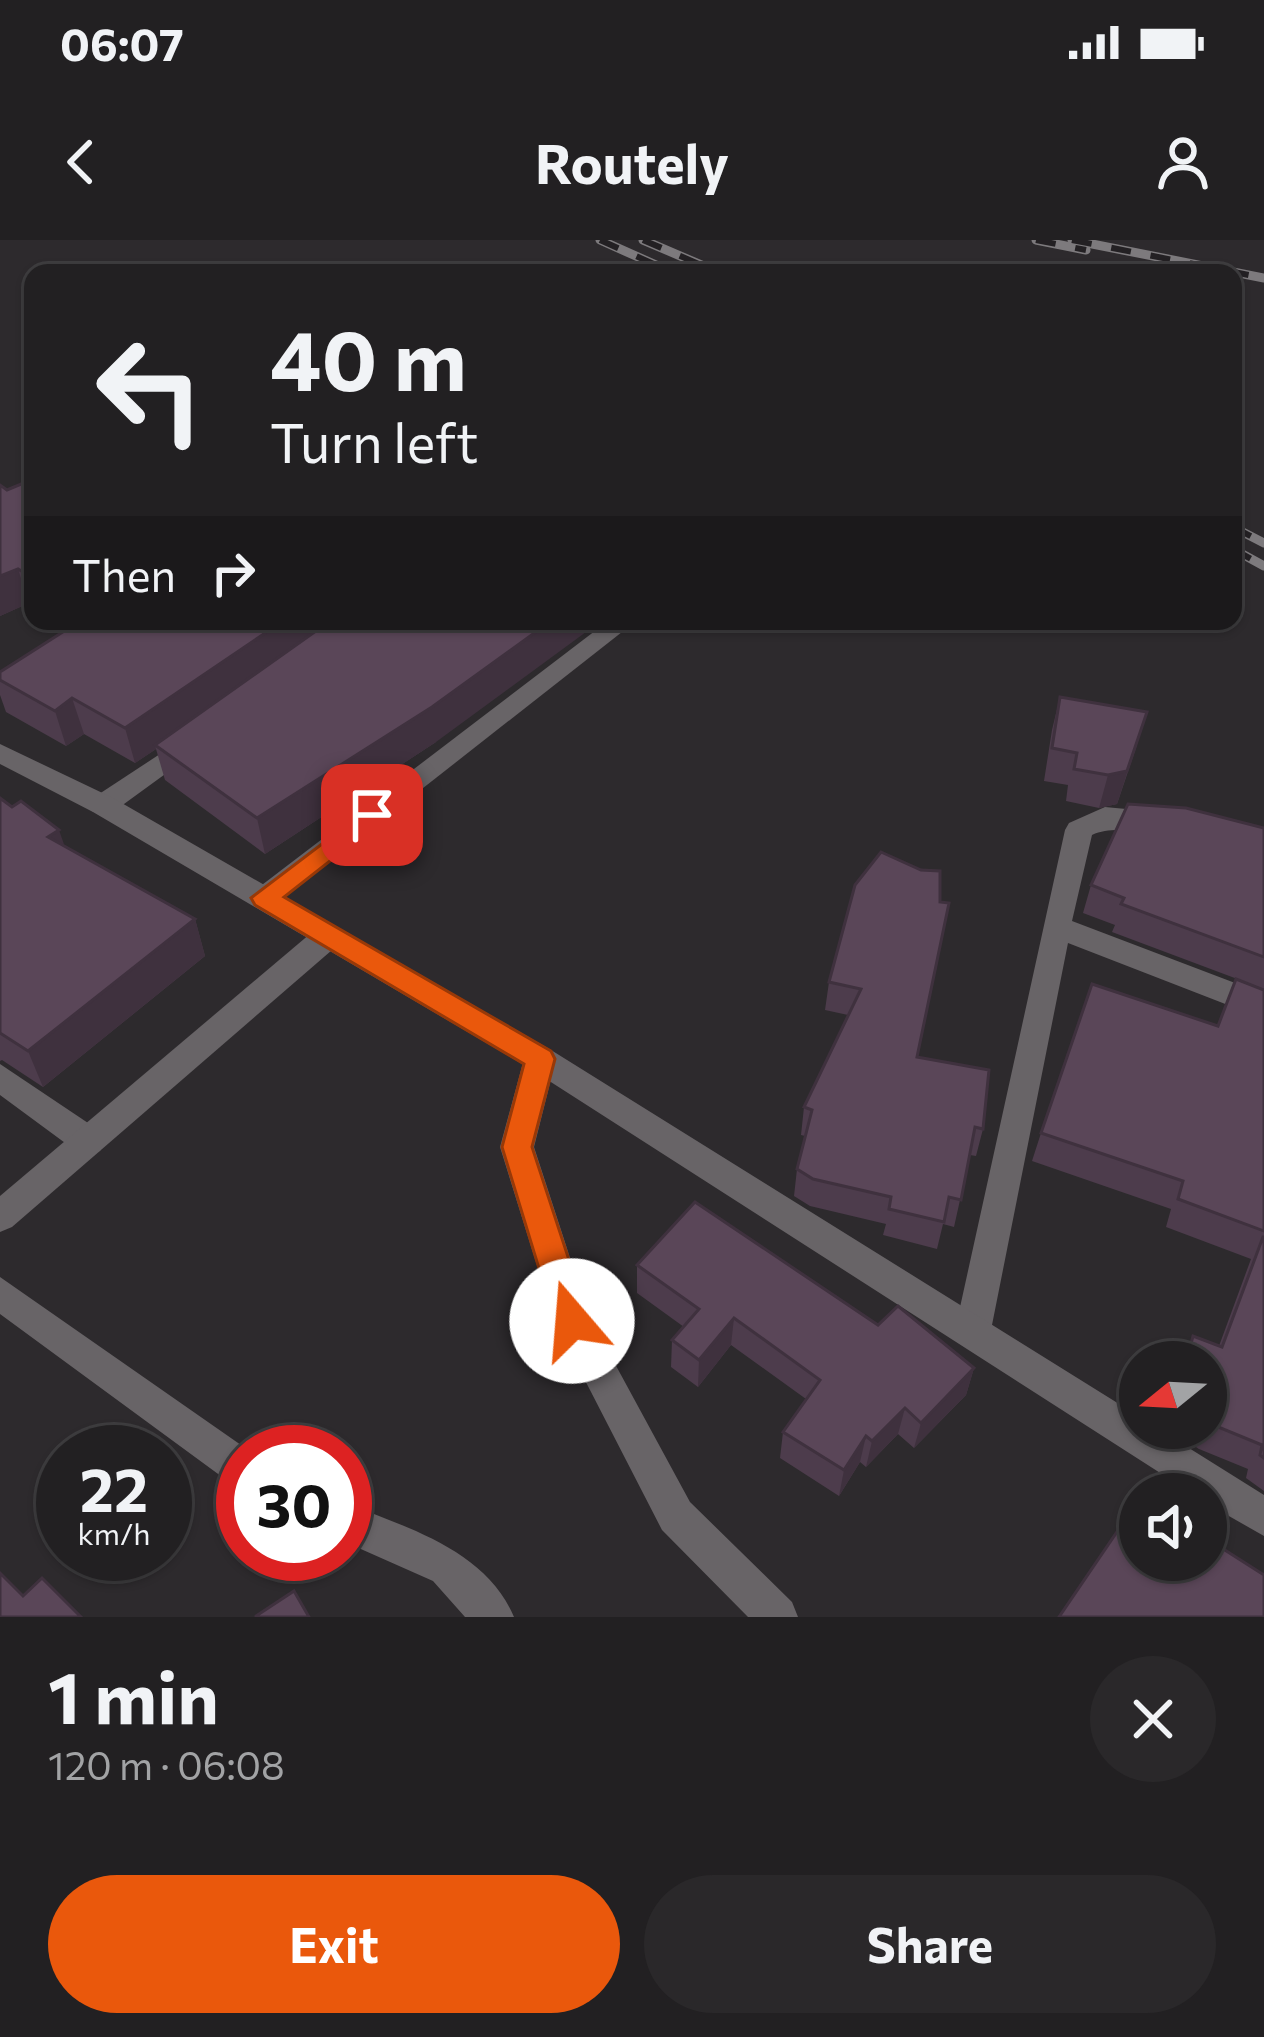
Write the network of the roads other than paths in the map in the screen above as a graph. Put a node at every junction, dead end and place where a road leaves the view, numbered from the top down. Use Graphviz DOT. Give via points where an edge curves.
graph roads {
  1 [pos="612,630"];
  2 [pos="215,726"];
  3 [pos="0,754"];
  4 [pos="103,805"];
  5 [pos="1177,826"];
  6 [pos="264,898"];
  7 [pos="1056,927"];
  8 [pos="328,936"];
  9 [pos="1264,1006"];
  10 [pos="540,1059"];
  11 [pos="0,1077"];
  12 [pos="88,1141"];
  13 [pos="0,1217"];
  14 [pos="0,1293"];
  15 [pos="973,1330"];
  16 [pos="216,1449"];
  17 [pos="1264,1517"];
  18 [pos="372,1534"];
  19 [pos="493,1617"];
  20 [pos="777,1617"];
  1 -- 6 [label="street"];
  2 -- 4 [label="street"];
  3 -- 4 [label="street"];
  4 -- 6 [label="street"];
  5 -- 7 [label="street" via="1105,818 1078,830"];
  6 -- 8 [label="street"];
  7 -- 9 [label="street"];
  7 -- 15 [label="street"];
  8 -- 10 [label="street"];
  8 -- 12 [label="street"];
  10 -- 15 [label="street"];
  10 -- 20 [label="street" via="517,1147 572,1321 676,1516"];
  11 -- 12 [label="street"];
  12 -- 13 [label="street"];
  14 -- 16 [label="street"];
  15 -- 17 [label="street"];
  18 -- 19 [label="street" via="447,1567"];
}
